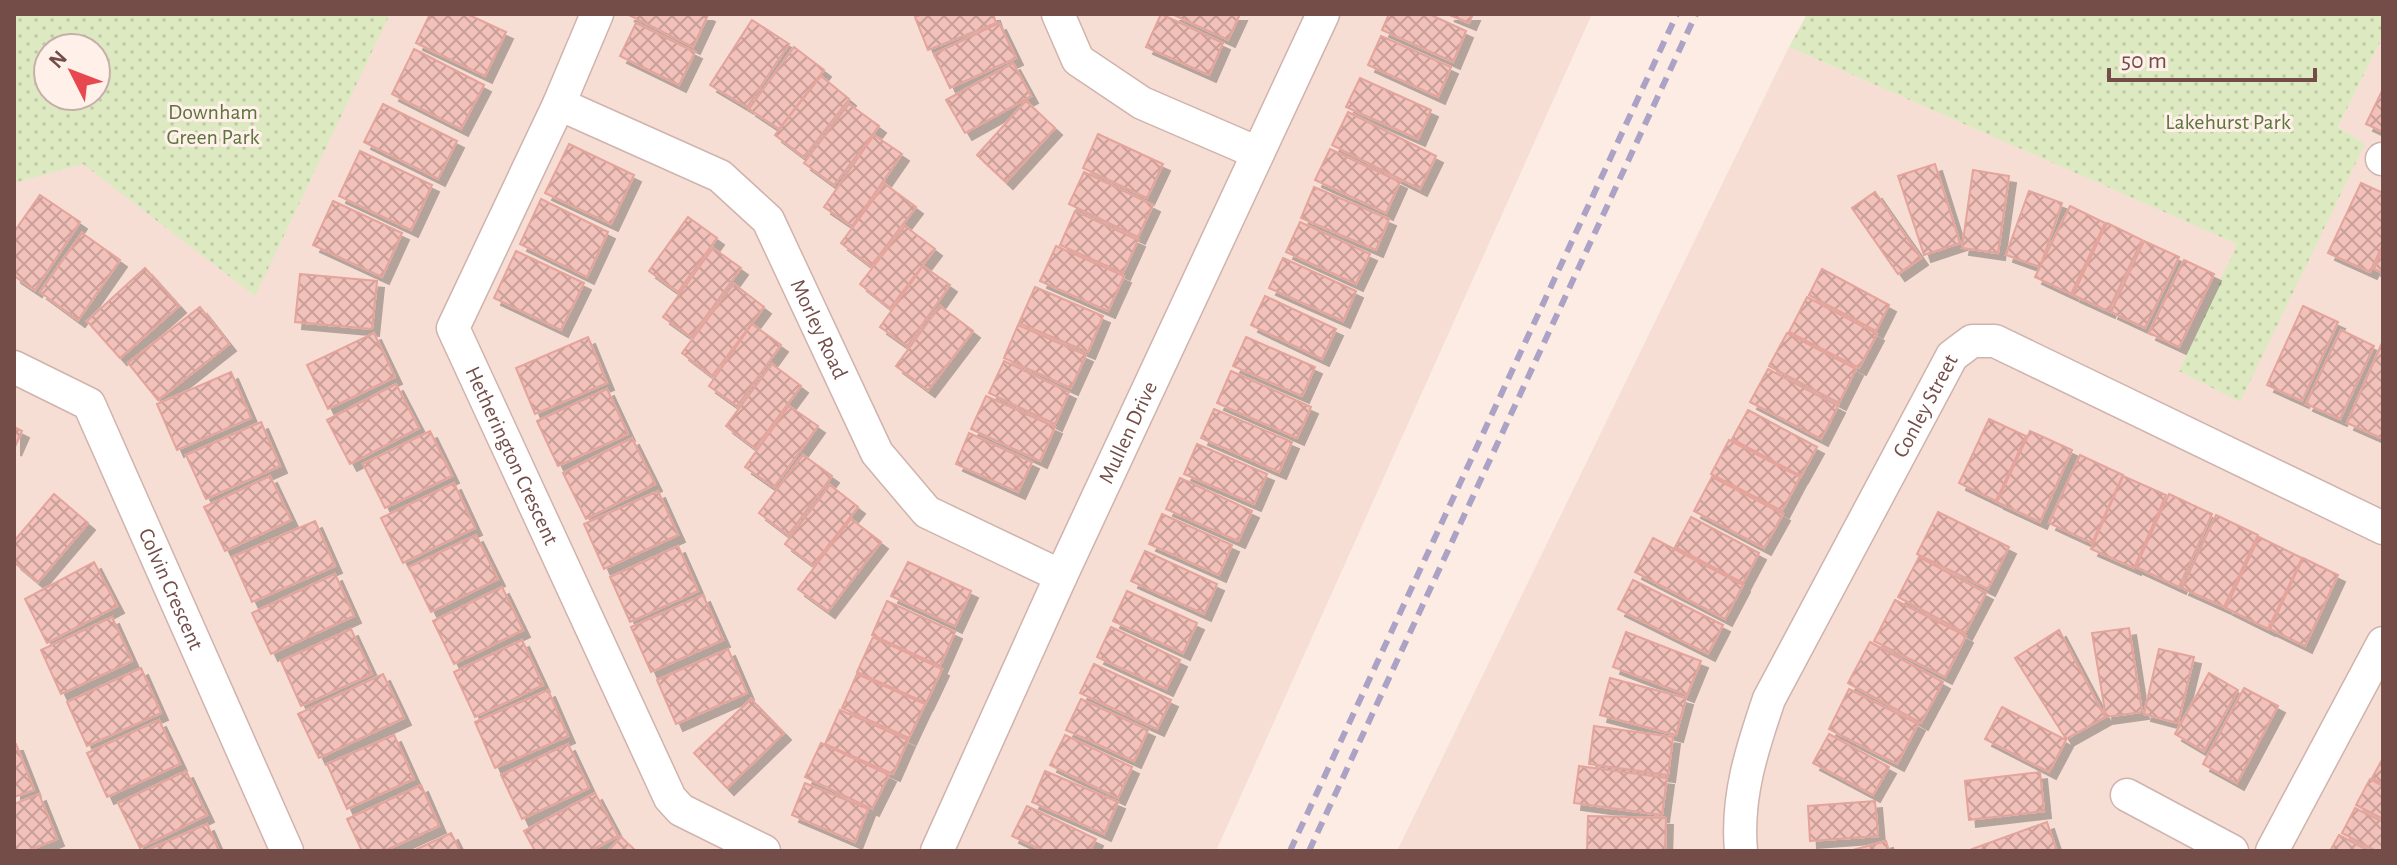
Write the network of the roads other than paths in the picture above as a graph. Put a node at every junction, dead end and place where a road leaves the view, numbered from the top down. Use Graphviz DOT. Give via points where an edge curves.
graph roads {
  1 [pos="597,14"];
  2 [pos="1058,14"];
  3 [pos="1323,14"];
  4 [pos="559,104"];
  5 [pos="1258,153"];
  6 [pos="14,367"];
  7 [pos="2383,528"];
  8 [pos="1061,576"];
  9 [pos="2383,643"];
  10 [pos="2127,795"];
  11 [pos="287,851"];
  12 [pos="764,851"];
  13 [pos="937,851"];
  14 [pos="1741,851"];
  15 [pos="2232,851"];
  16 [pos="2272,851"];
  1 -- 4 [label="street, Hetherington Crescent"];
  2 -- 5 [label="street" via="1078,60 1142,103"];
  3 -- 5 [label="street, Mullen Drive"];
  4 -- 8 [label="street, Morley Road" via="720,176 768,220 877,453 927,512"];
  4 -- 12 [label="street, Hetherington Crescent" via="453,328 670,798 681,810"];
  5 -- 8 [label="street, Mullen Drive"];
  6 -- 11 [label="street, Colvin Crescent" via="89,404"];
  7 -- 14 [label="street, Conley Street" via="1995,341 1972,341 1952,356 1769,699 1748,760 1738,821"];
  8 -- 13 [label="street, Mullen Drive"];
  9 -- 16 [label="street"];
  10 -- 15 [label="street"];
}
